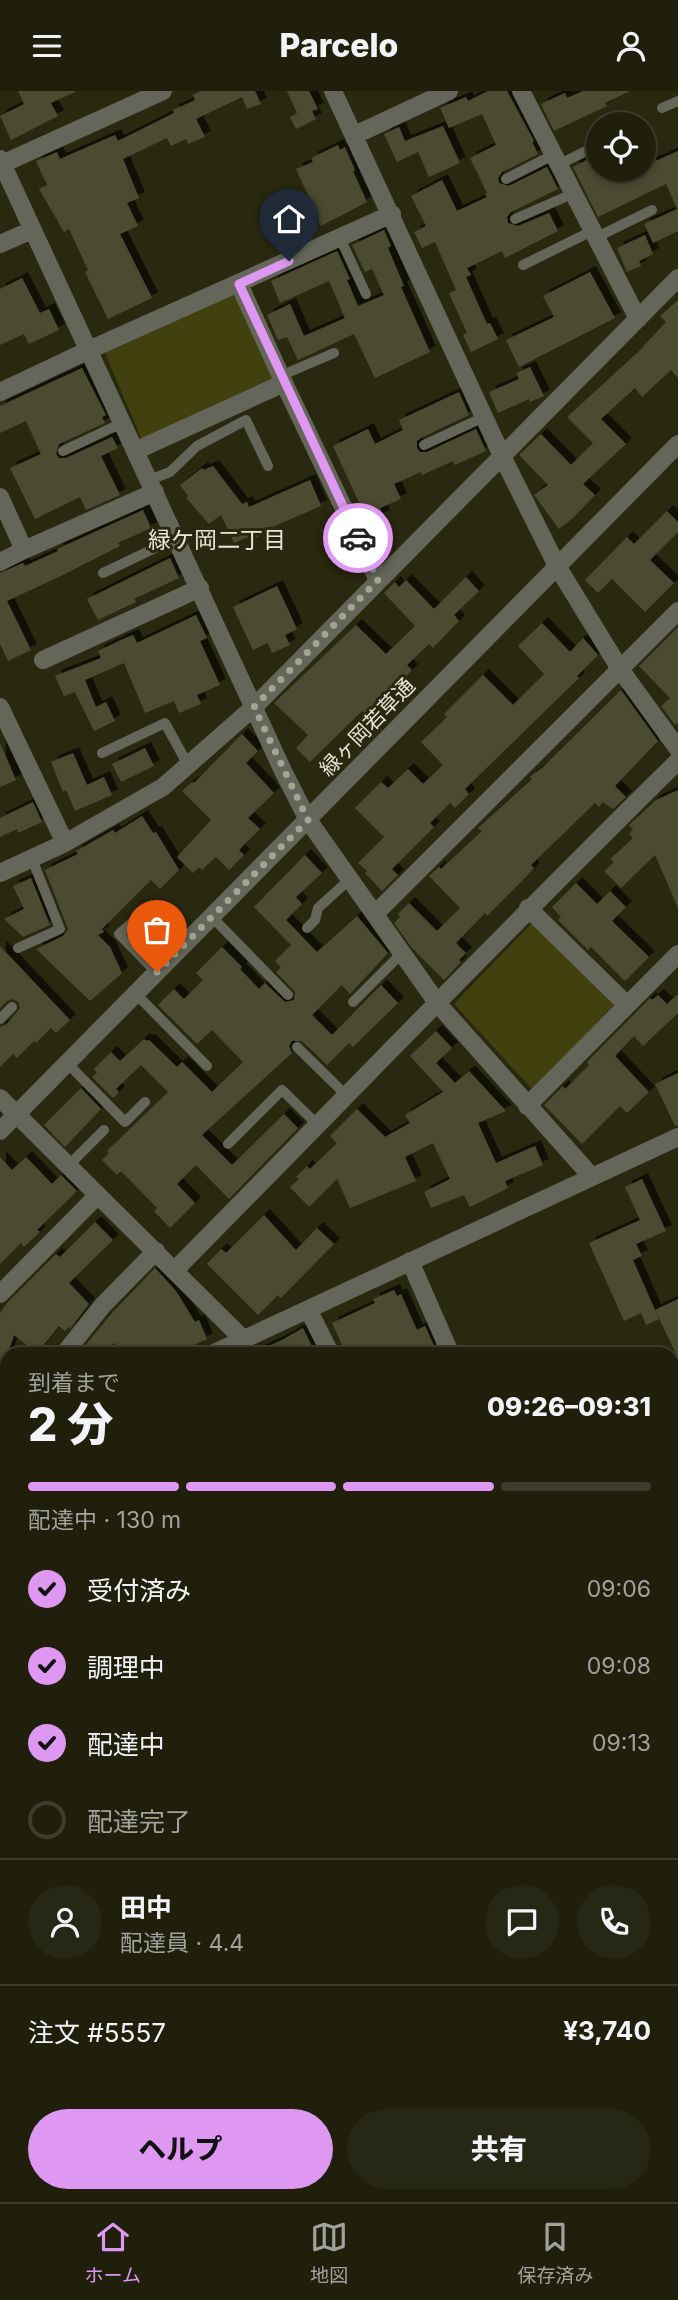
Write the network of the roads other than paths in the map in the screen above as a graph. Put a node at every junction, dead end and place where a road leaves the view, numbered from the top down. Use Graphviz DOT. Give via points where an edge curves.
graph roads {
  1 [pos="163,91"];
  2 [pos="333,91"];
  3 [pos="449,91"];
  4 [pos="521,91"];
  5 [pos="678,101"];
  6 [pos="662,108"];
  7 [pos="355,135"];
  8 [pos="586,149"];
  9 [pos="555,160"];
  10 [pos="1,163"];
  11 [pos="506,179"];
  12 [pos="572,194"];
  13 [pos="652,210"];
  14 [pos="392,214"];
  15 [pos="515,219"];
  16 [pos="32,230"];
  17 [pos="594,235"];
  18 [pos="340,238"];
  19 [pos="0,244"];
  20 [pos="523,265"];
  21 [pos="678,278"];
  22 [pos="239,284"];
  23 [pos="366,294"];
  24 [pos="638,319"];
  25 [pos="89,350"];
  26 [pos="334,353"];
  27 [pos="282,379"];
  28 [pos="0,392"];
  29 [pos="484,418"];
  30 [pos="122,423"];
  31 [pos="678,444"];
  32 [pos="424,445"];
  33 [pos="63,451"];
  34 [pos="135,451"];
  35 [pos="502,456"];
  36 [pos="268,466"];
  37 [pos="152,486"];
  38 [pos="0,497"];
  39 [pos="176,538"];
  40 [pos="24,550"];
  41 [pos="0,562"];
  42 [pos="558,566"];
  43 [pos="103,573"];
  44 [pos="378,580"];
  45 [pos="200,588"];
  46 [pos="678,611"];
  47 [pos="43,660"];
  48 [pos="620,669"];
  49 [pos="0,706"];
  50 [pos="254,707"];
  51 [pos="678,749"];
  52 [pos="102,753"];
  53 [pos="678,761"];
  54 [pos="188,765"];
  55 [pos="308,820"];
  56 [pos="65,843"];
  57 [pos="32,859"];
  58 [pos="0,873"];
  59 [pos="350,879"];
  60 [pos="528,908"];
  61 [pos="375,914"];
  62 [pos="141,915"];
  63 [pos="212,917"];
  64 [pos="307,928"];
  65 [pos="19,948"];
  66 [pos="401,954"];
  67 [pos="678,954"];
  68 [pos="157,972"];
  69 [pos="136,994"];
  70 [pos="288,995"];
  71 [pos="353,1002"];
  72 [pos="438,1004"];
  73 [pos="626,1004"];
  74 [pos="12,1007"];
  75 [pos="0,1019"];
  76 [pos="297,1047"];
  77 [pos="67,1063"];
  78 [pos="207,1066"];
  79 [pos="347,1096"];
  80 [pos="0,1098"];
  81 [pos="145,1102"];
  82 [pos="527,1106"];
  83 [pos="17,1114"];
  84 [pos="318,1125"];
  85 [pos="104,1130"];
  86 [pos="0,1131"];
  87 [pos="678,1137"];
  88 [pos="228,1144"];
  89 [pos="69,1165"];
  90 [pos="592,1177"];
  91 [pos="99,1195"];
  92 [pos="156,1251"];
  93 [pos="410,1261"];
  94 [pos="175,1270"];
  95 [pos="0,1294"];
  96 [pos="309,1309"];
  97 [pos="240,1346"];
  98 [pos="69,1347"];
  99 [pos="327,1347"];
  100 [pos="448,1347"];
  1 -- 10 [label="street"];
  2 -- 7 [label="street"];
  3 -- 7 [label="street"];
  4 -- 9 [label="street"];
  5 -- 6 [label="lane"];
  7 -- 14 [label="street"];
  8 -- 9 [label="lane"];
  9 -- 11 [label="lane"];
  9 -- 12 [label="street"];
  10 -- 16 [label="street"];
  12 -- 15 [label="lane"];
  12 -- 17 [label="street"];
  13 -- 17 [label="lane"];
  14 -- 18 [label="street"];
  14 -- 29 [label="street"];
  16 -- 19 [label="street"];
  16 -- 25 [label="street"];
  17 -- 20 [label="lane"];
  17 -- 24 [label="street"];
  18 -- 22 [label="street"];
  18 -- 23 [label="lane"];
  21 -- 24 [label="street"];
  22 -- 25 [label="street"];
  22 -- 27 [label="street"];
  24 -- 35 [label="street"];
  25 -- 28 [label="street"];
  25 -- 30 [label="street"];
  26 -- 27 [label="lane"];
  27 -- 34 [label="street"];
  27 -- 44 [label="street"];
  29 -- 32 [label="lane"];
  29 -- 35 [label="street"];
  30 -- 33 [label="lane"];
  30 -- 34 [label="street"];
  31 -- 42 [label="street, 緑ヶ岡若草通"];
  34 -- 37 [label="street"];
  35 -- 42 [label="street"];
  35 -- 44 [label="street"];
  36 -- 37 [label="lane" via="246,420 197,446"];
  37 -- 39 [label="street"];
  37 -- 40 [label="street"];
  38 -- 40 [label="street"];
  39 -- 43 [label="lane"];
  39 -- 45 [label="street"];
  40 -- 41 [label="street"];
  42 -- 48 [label="street"];
  42 -- 55 [label="street, 緑ヶ岡若草通"];
  44 -- 50 [label="street"];
  45 -- 47 [label="street"];
  45 -- 50 [label="street"];
  46 -- 48 [label="street"];
  48 -- 51 [label="street"];
  48 -- 61 [label="street"];
  49 -- 56 [label="street"];
  50 -- 54 [label="street"];
  50 -- 55 [label="street"];
  52 -- 54 [label="lane" via="165,723"];
  53 -- 60 [label="street"];
  54 -- 56 [label="street" via="163,787"];
  55 -- 59 [label="street"];
  55 -- 63 [label="street, 緑ヶ岡若草通"];
  56 -- 57 [label="street"];
  57 -- 58 [label="street"];
  57 -- 65 [label="lane" via="60,929"];
  59 -- 61 [label="street"];
  59 -- 64 [label="lane" via="318,908"];
  60 -- 72 [label="street"];
  60 -- 73 [label="street"];
  61 -- 66 [label="street"];
  62 -- 68 [label="lane" via="119,934"];
  63 -- 68 [label="street, 緑ヶ岡若草通"];
  63 -- 70 [label="lane"];
  66 -- 71 [label="lane"];
  66 -- 72 [label="street"];
  67 -- 73 [label="street"];
  68 -- 69 [label="street, 緑ヶ岡若草通"];
  69 -- 77 [label="street, 緑ヶ岡若草通"];
  69 -- 78 [label="lane"];
  72 -- 79 [label="street"];
  72 -- 82 [label="street"];
  73 -- 82 [label="street"];
  74 -- 75 [label="lane"];
  76 -- 79 [label="lane"];
  77 -- 81 [label="lane" via="125,1122"];
  77 -- 83 [label="street, 緑ヶ岡若草通"];
  79 -- 84 [label="street"];
  80 -- 83 [label="street"];
  82 -- 90 [label="street"];
  83 -- 86 [label="street, 緑ヶ岡若草通"];
  83 -- 89 [label="street"];
  84 -- 88 [label="lane" via="282,1090"];
  84 -- 94 [label="street"];
  85 -- 89 [label="lane"];
  87 -- 90 [label="street"];
  89 -- 91 [label="street"];
  90 -- 93 [label="street"];
  91 -- 92 [label="street"];
  91 -- 95 [label="street"];
  92 -- 94 [label="street"];
  92 -- 98 [label="street"];
  93 -- 96 [label="street"];
  93 -- 100 [label="street"];
  94 -- 97 [label="street"];
  96 -- 97 [label="street"];
  96 -- 99 [label="street"];
}
